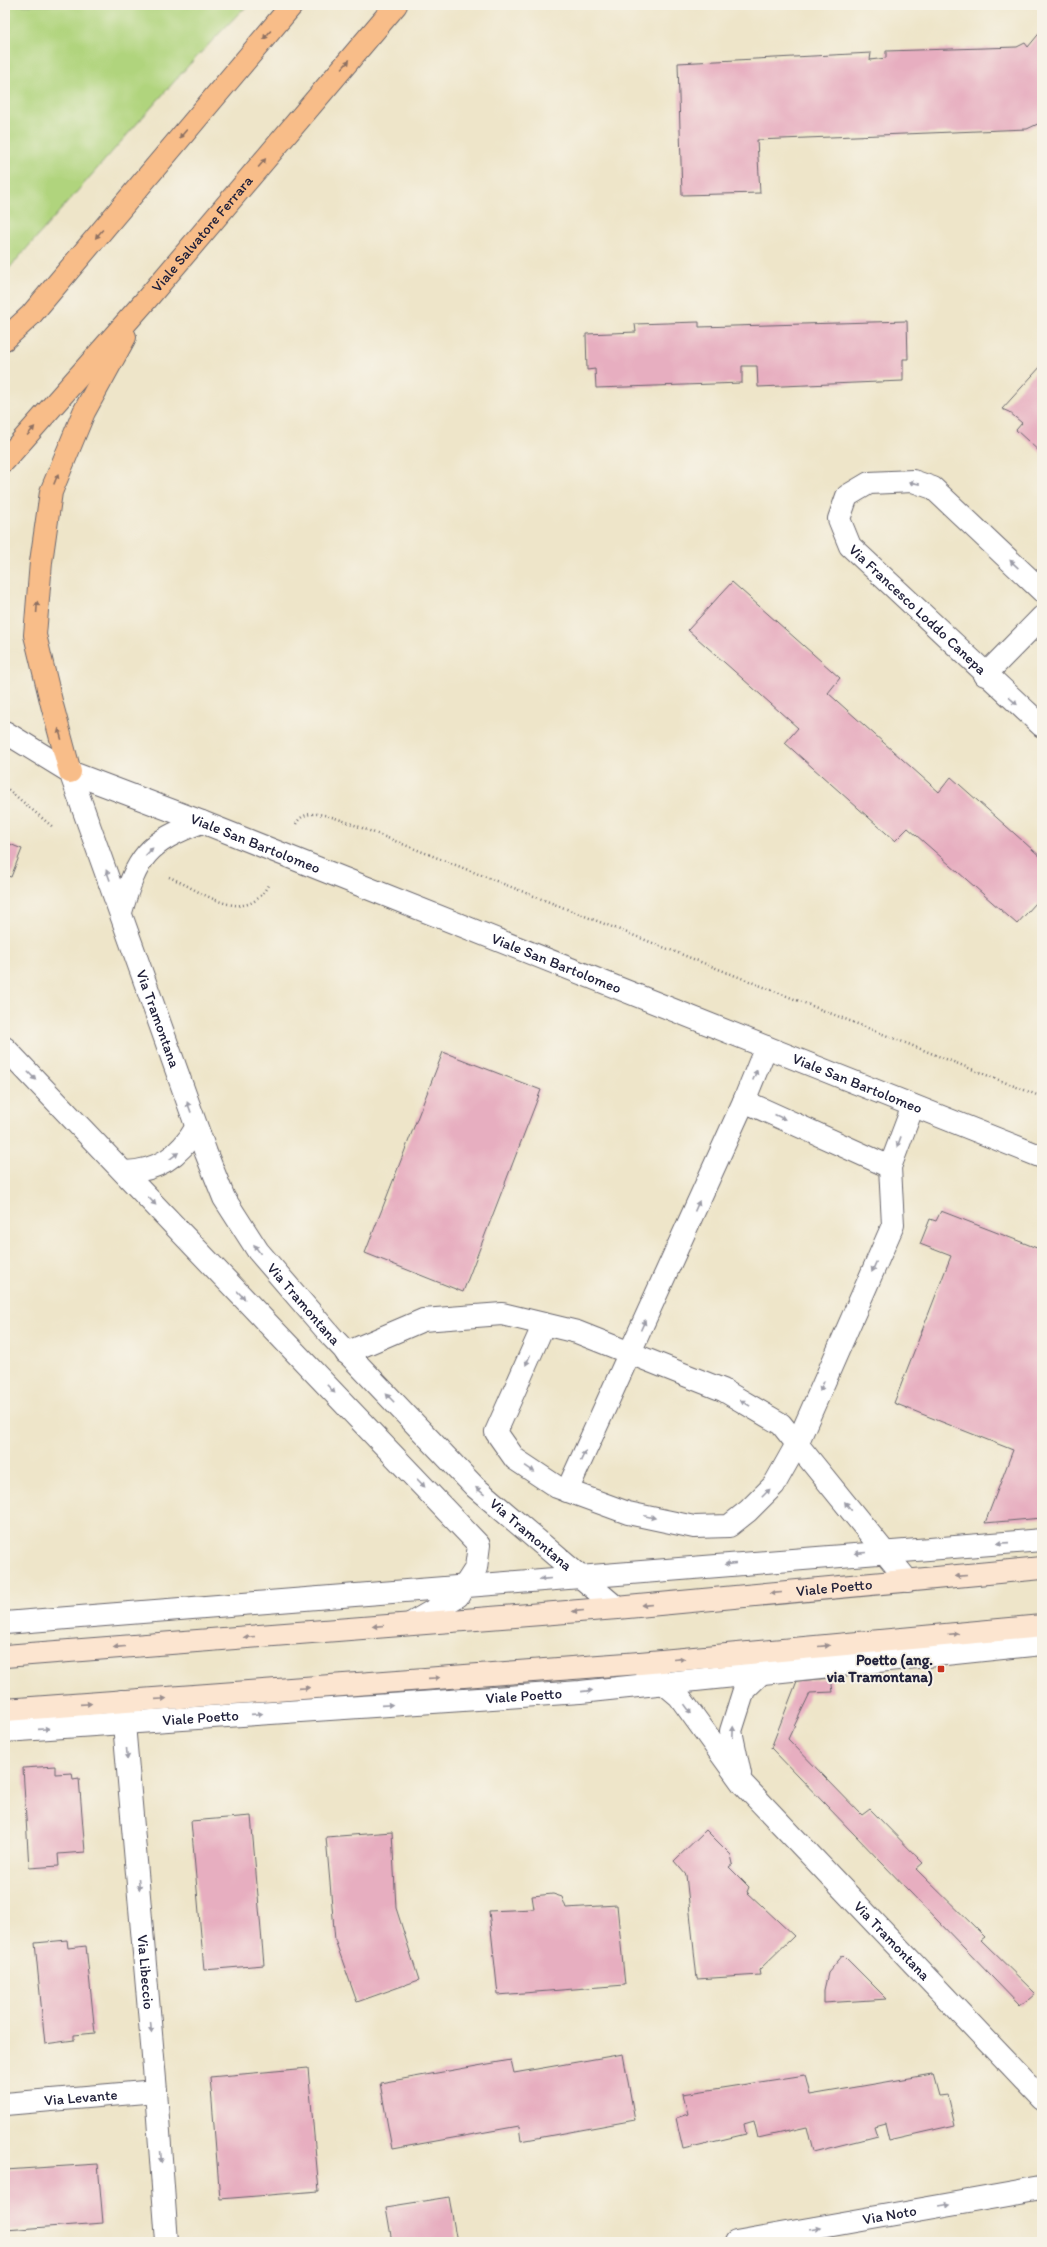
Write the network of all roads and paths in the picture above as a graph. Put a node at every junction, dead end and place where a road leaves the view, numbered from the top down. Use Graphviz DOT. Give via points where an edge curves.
graph roads {
  1 [pos="292,5"];
  2 [pos="396,5"];
  3 [pos="146,300"];
  4 [pos="5,339"];
  5 [pos="5,460"];
  6 [pos="1042,591"];
  7 [pos="1042,617"];
  8 [pos="985,675"];
  9 [pos="1042,726"];
  10 [pos="7,733"];
  11 [pos="70,772"];
  12 [pos="5,787"];
  13 [pos="202,822"];
  14 [pos="295,826"];
  15 [pos="57,830"];
  16 [pos="171,878"];
  17 [pos="266,890"];
  18 [pos="121,912"];
  19 [pos="766,1047"];
  20 [pos="5,1048"];
  21 [pos="1042,1097"];
  22 [pos="744,1101"];
  23 [pos="913,1106"];
  24 [pos="196,1128"];
  25 [pos="1042,1157"];
  26 [pos="890,1167"];
  27 [pos="125,1172"];
  28 [pos="544,1324"];
  29 [pos="346,1353"];
  30 [pos="630,1353"];
  31 [pos="797,1444"];
  32 [pos="567,1491"];
  33 [pos="1042,1540"];
  34 [pos="884,1551"];
  35 [pos="1042,1568"];
  36 [pos="580,1576"];
  37 [pos="908,1581"];
  38 [pos="465,1586"];
  39 [pos="617,1608"];
  40 [pos="5,1623"];
  41 [pos="410,1624"];
  42 [pos="1042,1626"];
  43 [pos="1042,1644"];
  44 [pos="785,1650"];
  45 [pos="5,1656"];
  46 [pos="640,1663"];
  47 [pos="760,1674"];
  48 [pos="664,1683"];
  49 [pos="122,1701"];
  50 [pos="5,1710"];
  51 [pos="124,1723"];
  52 [pos="5,1731"];
  53 [pos="742,1783"];
  54 [pos="156,2091"];
  55 [pos="1042,2099"];
  56 [pos="5,2104"];
  57 [pos="1042,2188"];
  58 [pos="167,2242"];
  59 [pos="736,2242"];
  1 -- 4 [label="highway, one-way" via="31,315"];
  3 -- 2 [label="highway, Viale Salvatore Ferrara, one-way"];
  5 -- 3 [label="highway, Viale Salvatore Ferrara, one-way"];
  11 -- 3 [label="highway, one-way" via="35,635 41,562 51,492 84,412"];
  6 -- 8 [label="street, Via Francesco Loddo Canepa, one-way" via="933,488 913,482 869,483 847,496 839,519 850,546"];
  7 -- 8 [label="street"];
  8 -- 9 [label="street, Via Francesco Loddo Canepa, one-way"];
  10 -- 11 [label="street, Viale San Bartolomeo"];
  11 -- 13 [label="street, Viale San Bartolomeo"];
  18 -- 11 [label="street, one-way"];
  12 -- 15 [label="path"];
  18 -- 13 [label="street, one-way" via="130,879 147,852 174,832"];
  13 -- 19 [label="street, Viale San Bartolomeo"];
  14 -- 21 [label="path" via="298,820 312,814 352,824"];
  16 -- 17 [label="path" via="228,906 244,906 258,899"];
  24 -- 18 [label="street, Via Tramontana, one-way"];
  22 -- 19 [label="street, one-way"];
  19 -- 23 [label="street, Viale San Bartolomeo"];
  20 -- 27 [label="street, one-way"];
  22 -- 26 [label="street, one-way"];
  30 -- 22 [label="street, one-way"];
  23 -- 25 [label="street, Viale San Bartolomeo"];
  23 -- 26 [label="street, one-way"];
  27 -- 24 [label="street, one-way" via="140,1172 167,1161 179,1152"];
  29 -- 24 [label="street, Via Tramontana, one-way" via="258,1251 224,1198"];
  26 -- 31 [label="street, one-way" via="892,1225"];
  27 -- 38 [label="street, one-way" via="479,1545 476,1568"];
  28 -- 29 [label="street" via="502,1314 423,1320"];
  28 -- 30 [label="street" via="577,1332"];
  28 -- 32 [label="street, one-way" via="496,1432 515,1459"];
  36 -- 29 [label="street, Via Tramontana, one-way" via="475,1487"];
  31 -- 30 [label="street, one-way" via="781,1424 723,1390"];
  32 -- 30 [label="street, one-way"];
  32 -- 31 [label="street, one-way" via="628,1513 694,1527 729,1526 774,1485"];
  34 -- 31 [label="street, one-way"];
  33 -- 34 [label="street, one-way"];
  34 -- 36 [label="street, one-way"];
  34 -- 37 [label="street"];
  35 -- 37 [label="main road, Viale Poetto, one-way"];
  36 -- 38 [label="street, one-way"];
  36 -- 39 [label="street, Via Tramontana"];
  37 -- 39 [label="main road, Viale Poetto, one-way"];
  38 -- 40 [label="street"];
  38 -- 41 [label="street" via="458,1596"];
  39 -- 41 [label="main road, Viale Poetto, one-way"];
  41 -- 45 [label="main road, Viale Poetto, one-way"];
  44 -- 42 [label="main road, Viale Poetto, one-way"];
  43 -- 47 [label="street, Viale Poetto"];
  46 -- 44 [label="main road, Viale Poetto, one-way"];
  44 -- 47 [label="street"];
  46 -- 48 [label="street, Via Tramontana"];
  49 -- 46 [label="main road, Viale Poetto, one-way"];
  47 -- 48 [label="street, Viale Poetto"];
  53 -- 47 [label="street, one-way" via="731,1731 744,1690"];
  51 -- 48 [label="street, Viale Poetto, one-way" via="572,1692"];
  48 -- 53 [label="street, Via Tramontana, one-way" via="679,1696"];
  50 -- 49 [label="main road, Viale Poetto, one-way"];
  49 -- 51 [label="street, Via Libeccio"];
  52 -- 51 [label="street, Viale Poetto, one-way"];
  51 -- 54 [label="street, Via Libeccio, one-way"];
  53 -- 55 [label="street, Via Tramontana"];
  54 -- 56 [label="street, Via Levante"];
  54 -- 58 [label="street, Via Libeccio, one-way"];
  59 -- 57 [label="street, Via Noto, one-way"];
}
